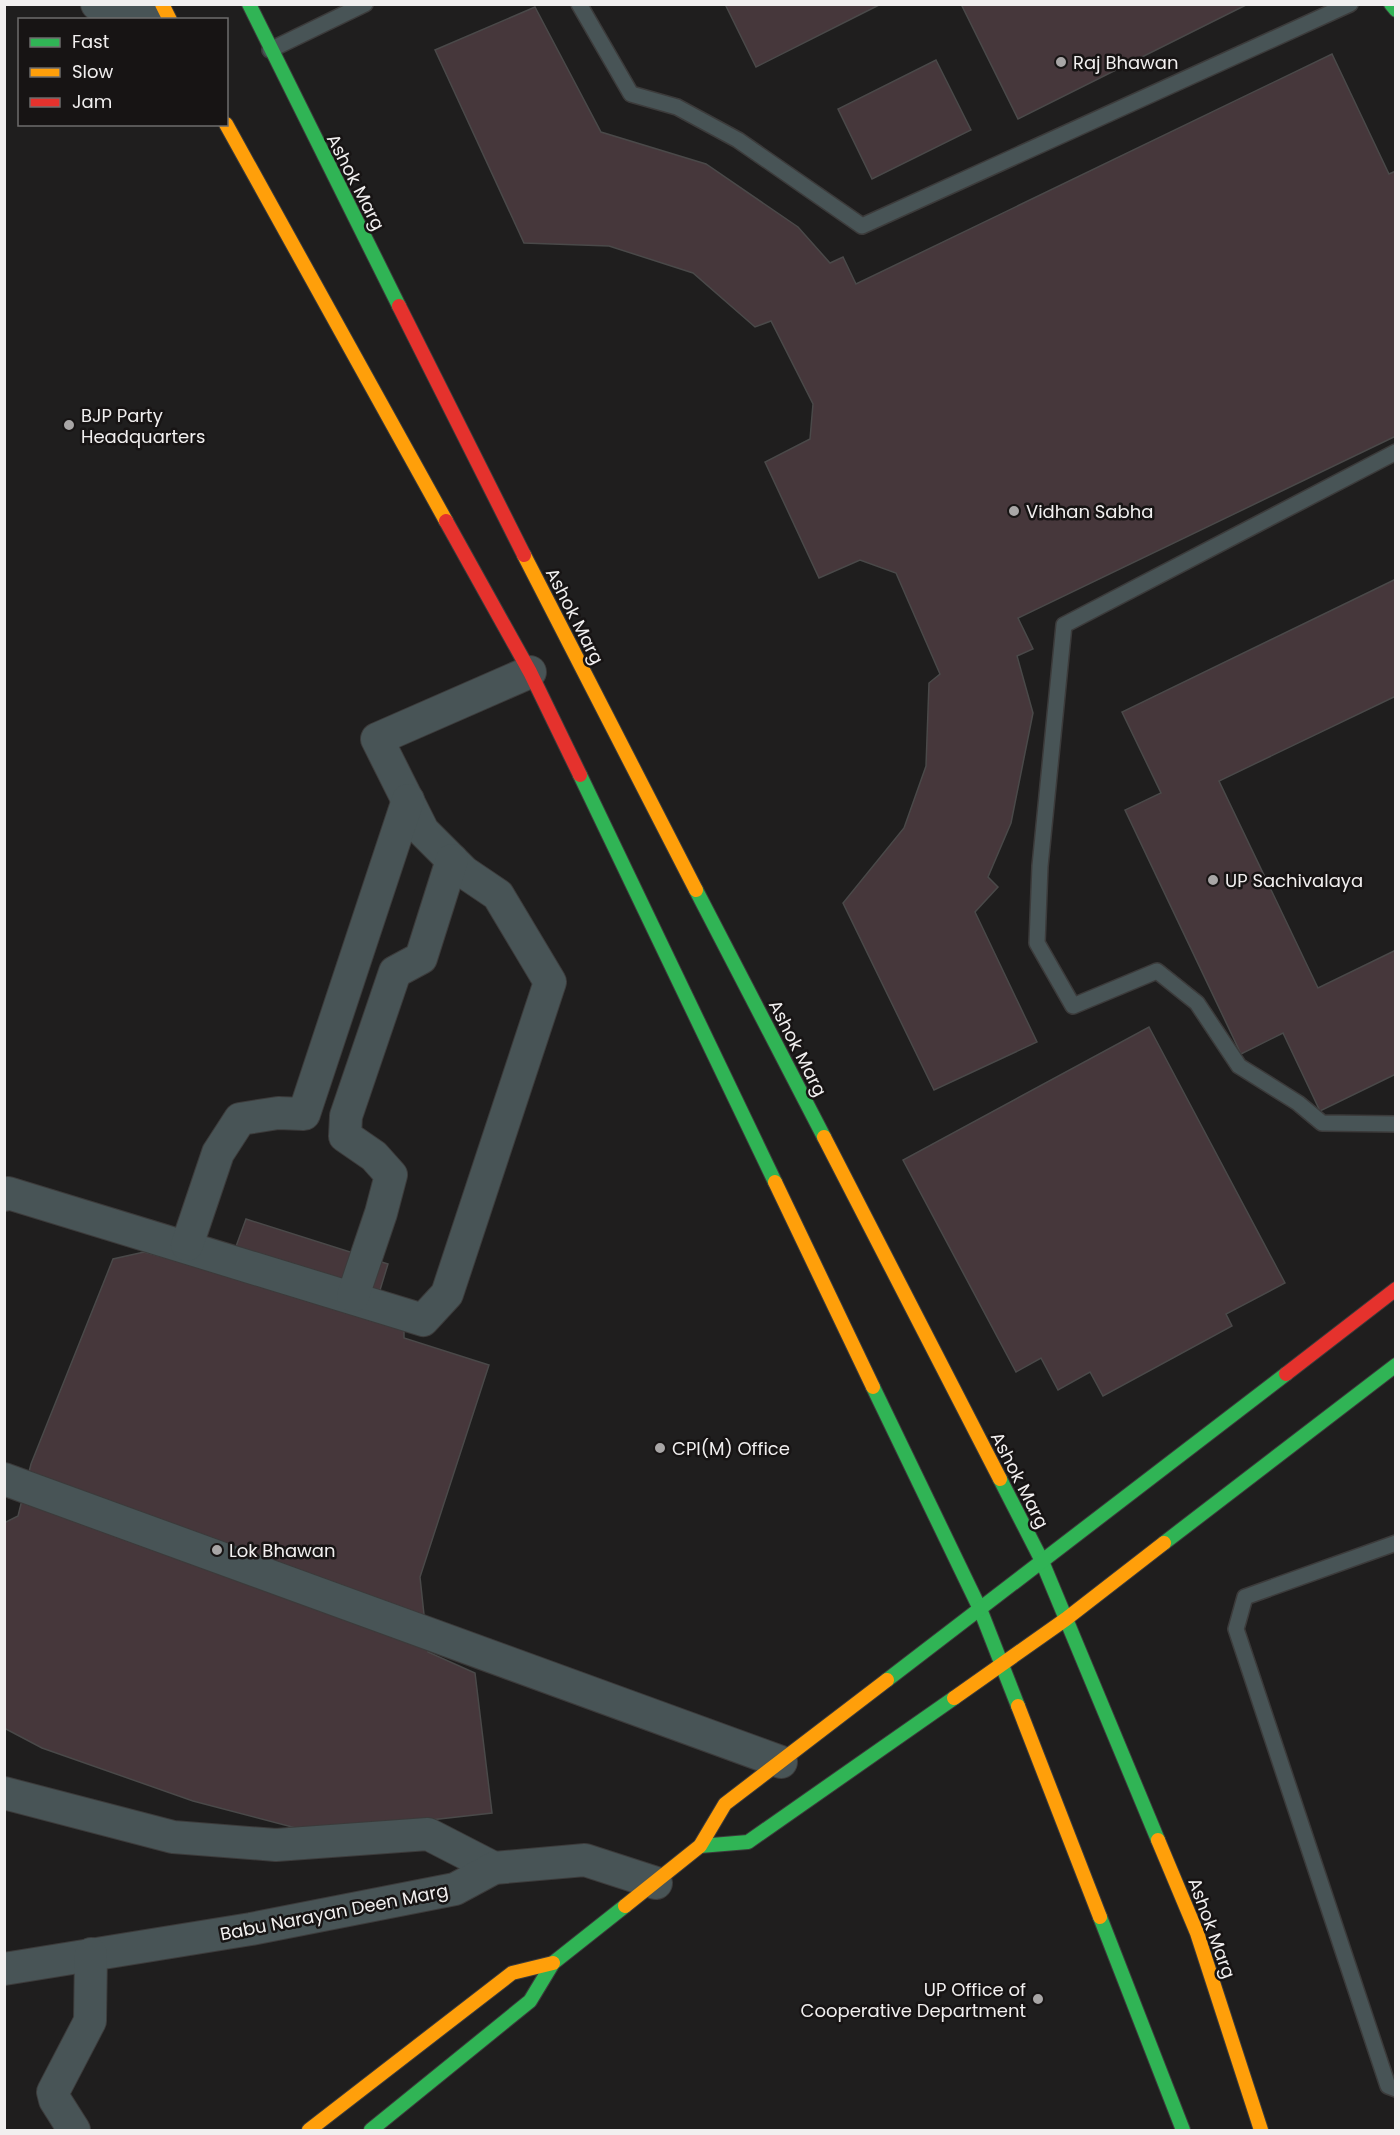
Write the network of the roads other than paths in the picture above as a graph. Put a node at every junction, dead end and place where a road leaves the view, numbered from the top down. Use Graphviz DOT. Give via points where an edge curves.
graph roads {
  1 [pos="97,4"];
  2 [pos="162,4"];
  3 [pos="249,4"];
  4 [pos="365,4"];
  5 [pos="579,4"];
  6 [pos="1350,4"];
  7 [pos="1391,4"];
  8 [pos="1395,10"];
  9 [pos="150,18"];
  10 [pos="169,18"];
  11 [pos="270,50"];
  12 [pos="227,126"];
  13 [pos="1395,452"];
  14 [pos="536,669"];
  15 [pos="408,800"];
  16 [pos="452,860"];
  17 [pos="1395,1124"];
  18 [pos="4,1195"];
  19 [pos="187,1245"];
  20 [pos="1395,1289"];
  21 [pos="353,1296"];
  22 [pos="1395,1365"];
  23 [pos="4,1479"];
  24 [pos="1395,1543"];
  25 [pos="1041,1559"];
  26 [pos="980,1609"];
  27 [pos="1066,1619"];
  28 [pos="1001,1664"];
  29 [pos="780,1762"];
  30 [pos="4,1792"];
  31 [pos="700,1846"];
  32 [pos="494,1868"];
  33 [pos="656,1882"];
  34 [pos="91,1954"];
  35 [pos="553,1963"];
  36 [pos="4,1969"];
  37 [pos="1395,2089"];
  38 [pos="74,2130"];
  39 [pos="309,2130"];
  40 [pos="371,2130"];
  41 [pos="1183,2130"];
  42 [pos="1261,2130"];
  1 -- 9 [label="street"];
  2 -- 10 [label="main road"];
  3 -- 11 [label="main road, Ashok Marg"];
  4 -- 11 [label="lane"];
  5 -- 6 [label="lane" via="631,94 677,107 738,140 862,226"];
  7 -- 8 [label="main road"];
  11 -- 25 [label="main road, Ashok Marg" via="567,654"];
  12 -- 14 [label="main road"];
  13 -- 17 [label="lane" via="1064,625 1040,866 1037,943 1073,1006 1157,971 1197,1003 1239,1066 1322,1123"];
  14 -- 15 [label="street" via="377,739"];
  14 -- 26 [label="main road"];
  15 -- 16 [label="street" via="423,831"];
  15 -- 19 [label="street" via="304,1114 278,1113 240,1119 218,1153"];
  16 -- 21 [label="street" via="421,958 395,972 346,1116 345,1136 375,1156 391,1175"];
  16 -- 21 [label="street" via="498,895 550,982 447,1294 423,1320"];
  18 -- 19 [label="street"];
  19 -- 21 [label="street"];
  20 -- 25 [label="main road"];
  22 -- 27 [label="main road"];
  23 -- 29 [label="street"];
  24 -- 37 [label="lane" via="1245,1598 1236,1629 1388,2086"];
  25 -- 26 [label="main road"];
  25 -- 27 [label="main road, Ashok Marg"];
  26 -- 28 [label="main road"];
  26 -- 29 [label="main road"];
  27 -- 28 [label="main road"];
  27 -- 42 [label="main road, Ashok Marg" via="1197,1933"];
  28 -- 31 [label="main road" via="748,1842"];
  28 -- 41 [label="main road"];
  29 -- 31 [label="main road" via="725,1804"];
  30 -- 32 [label="street" via="173,1837 276,1845 428,1834"];
  31 -- 33 [label="main road"];
  32 -- 33 [label="street, Babu Narayan Deen Marg" via="585,1860"];
  32 -- 34 [label="street, Babu Narayan Deen Marg" via="455,1889 251,1929"];
  33 -- 35 [label="main road"];
  34 -- 36 [label="street, Babu Narayan Deen Marg"];
  34 -- 38 [label="street" via="90,2021 53,2092"];
  35 -- 39 [label="main road" via="512,1973"];
  35 -- 40 [label="main road" via="530,2001"];
}
